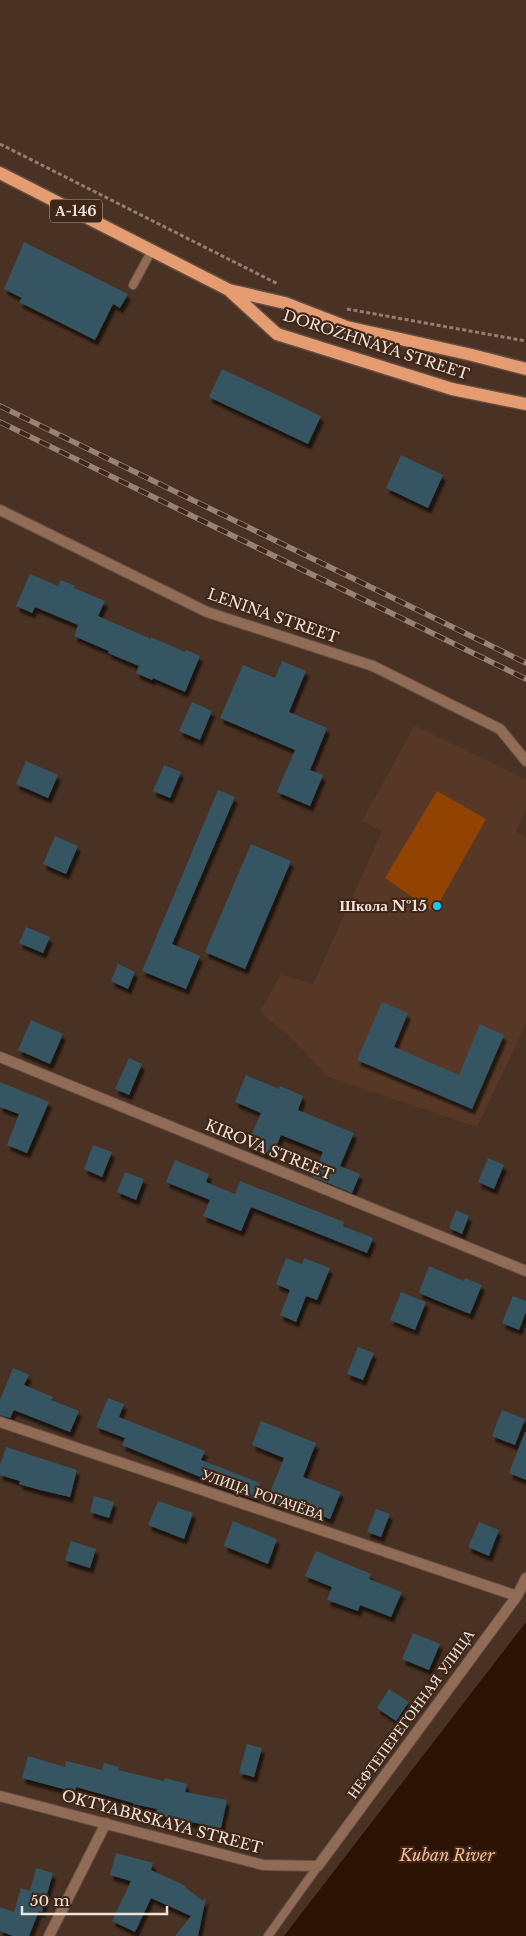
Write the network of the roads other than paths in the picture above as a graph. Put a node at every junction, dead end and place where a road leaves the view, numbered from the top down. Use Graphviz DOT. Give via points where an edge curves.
graph roads {
  1 [pos="0,173"];
  2 [pos="152,250"];
  3 [pos="133,285"];
  4 [pos="229,290"];
  5 [pos="526,369"];
  6 [pos="526,404"];
  7 [pos="0,510"];
  8 [pos="526,761"];
  9 [pos="0,1057"];
  10 [pos="526,1271"];
  11 [pos="0,1422"];
  12 [pos="526,1578"];
  13 [pos="517,1596"];
  14 [pos="0,1796"];
  15 [pos="106,1824"];
  16 [pos="318,1866"];
  17 [pos="49,1936"];
  18 [pos="268,1936"];
  1 -- 2 [label="main road, DOROZHNAYA STREET / А-146"];
  2 -- 3 [label="lane"];
  2 -- 4 [label="main road, DOROZHNAYA STREET / А-146"];
  4 -- 5 [label="main road, DOROZHNAYA STREET" via="285,303 347,328"];
  4 -- 6 [label="main road, DOROZHNAYA STREET" via="276,334 452,389"];
  7 -- 8 [label="street, LENINA STREET" via="208,612 373,666 500,729"];
  9 -- 10 [label="street, KIROVA STREET"];
  11 -- 13 [label="street, УЛИЦА РОГАЧЁВА"];
  12 -- 13 [label="street, НЕФТЕПЕРЕГОННАЯ УЛИЦА"];
  13 -- 16 [label="street, НЕФТЕПЕРЕГОННАЯ УЛИЦА"];
  14 -- 15 [label="street, OKTYABRSKAYA STREET"];
  15 -- 16 [label="street, OKTYABRSKAYA STREET" via="263,1865"];
  15 -- 17 [label="street"];
  16 -- 18 [label="lane"];
}
